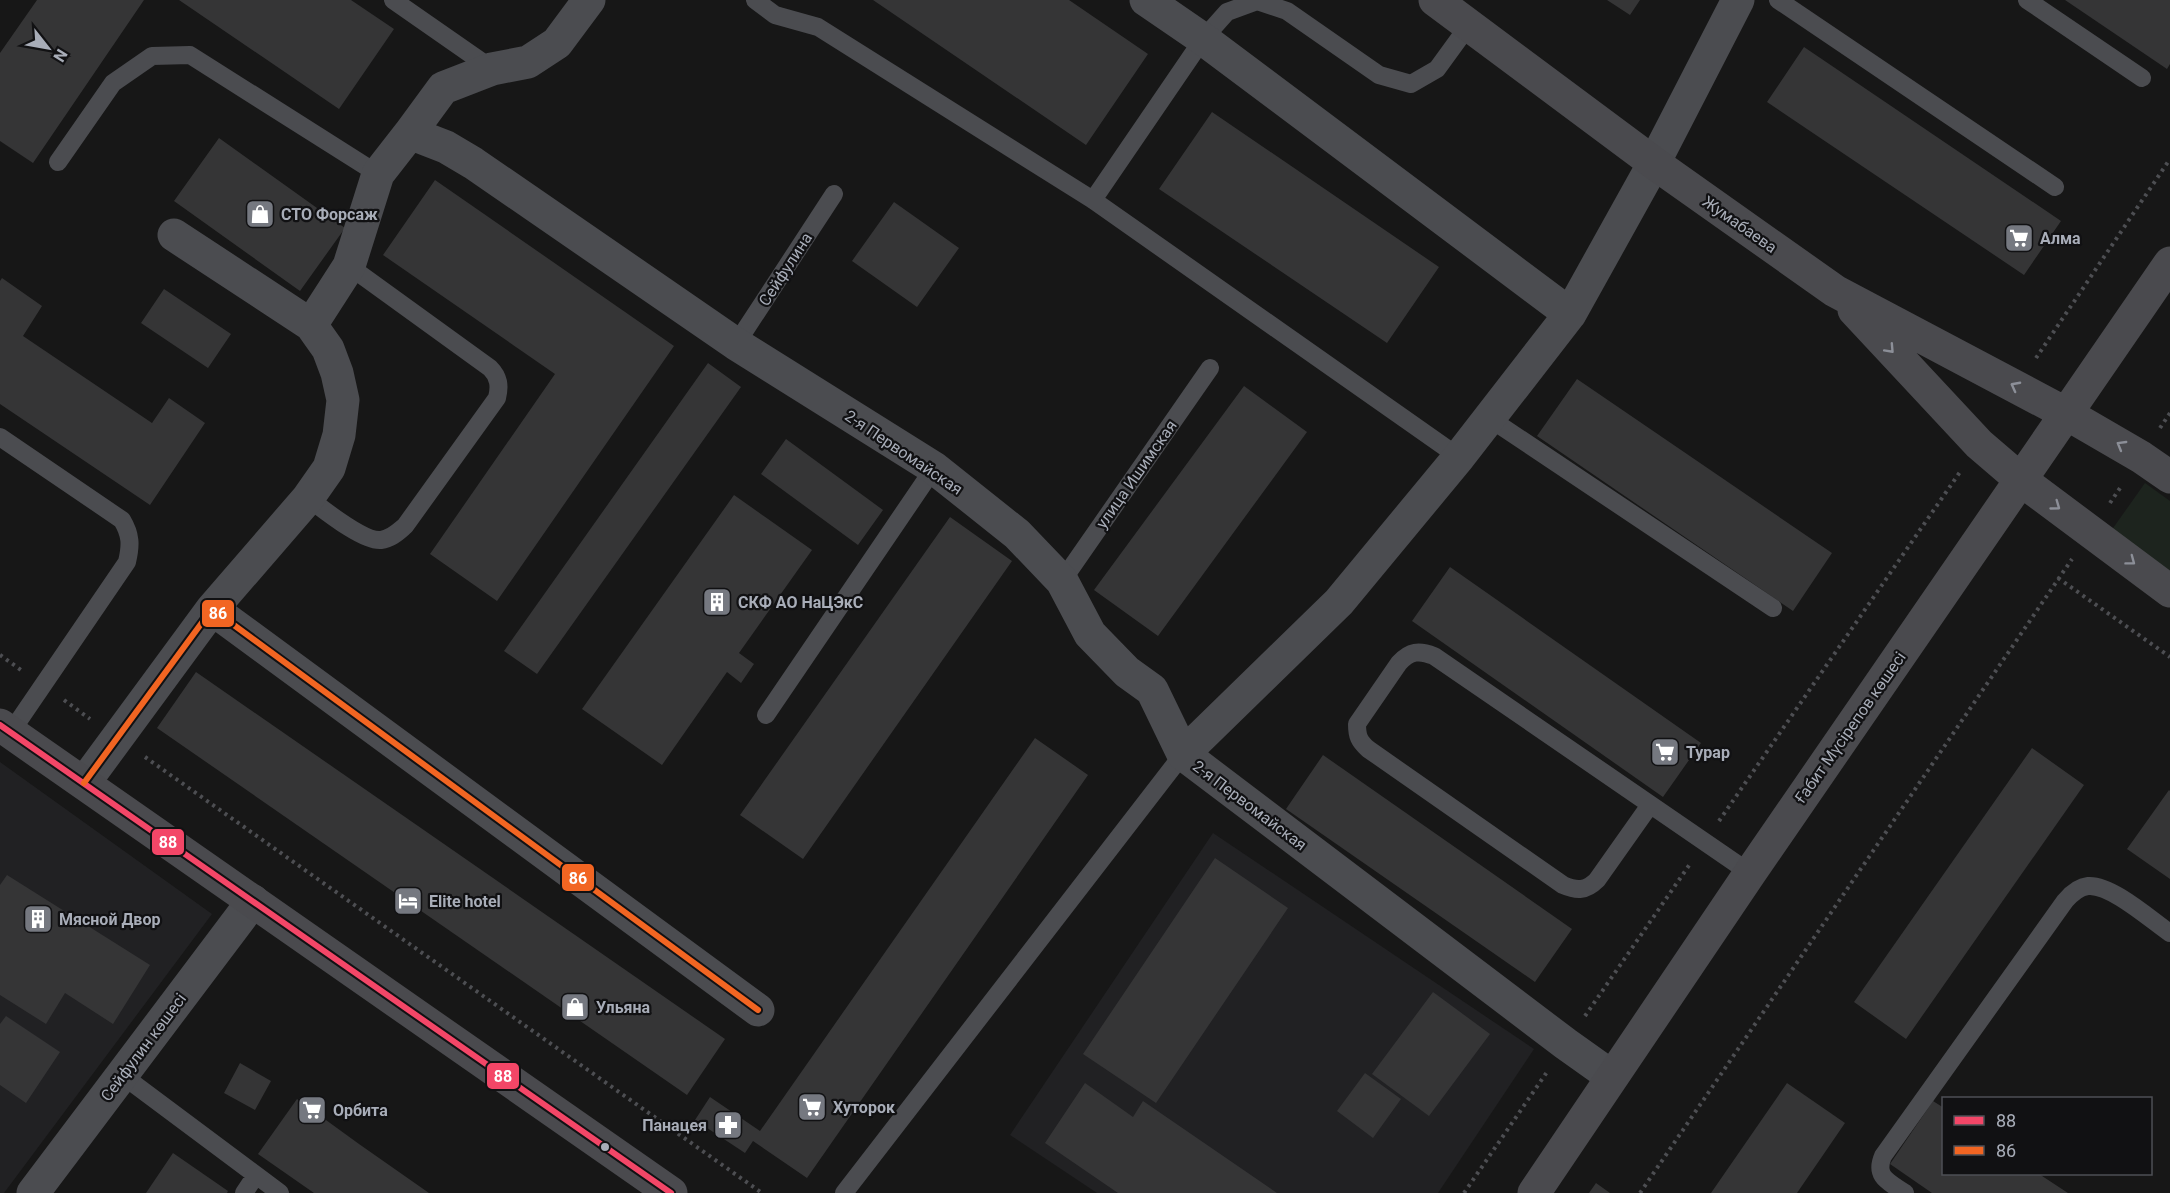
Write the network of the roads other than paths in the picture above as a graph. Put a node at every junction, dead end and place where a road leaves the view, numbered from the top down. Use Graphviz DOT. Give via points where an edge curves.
graph roads {
  1 [pos="393,0"];
  2 [pos="589,0"];
  3 [pos="755,0"];
  4 [pos="1146,0"];
  5 [pos="1435,0"];
  6 [pos="1738,0"];
  7 [pos="1778,0"];
  8 [pos="2027,0"];
  9 [pos="1469,26"];
  10 [pos="1203,39"];
  11 [pos="492,69"];
  12 [pos="2142,78"];
  13 [pos="410,133"];
  14 [pos="58,162"];
  15 [pos="1654,163"];
  16 [pos="378,174"];
  17 [pos="2055,187"];
  18 [pos="834,194"];
  19 [pos="1093,200"];
  20 [pos="174,235"];
  21 [pos="2170,263"];
  22 [pos="349,267"];
  23 [pos="1836,291"];
  24 [pos="1570,314"];
  25 [pos="310,325"];
  26 [pos="736,344"];
  27 [pos="1210,368"];
  28 [pos="2067,414"];
  29 [pos="1489,418"];
  30 [pos="0,437"];
  31 [pos="1460,457"];
  32 [pos="934,468"];
  33 [pos="2170,477"];
  34 [pos="2021,480"];
  35 [pos="308,498"];
  36 [pos="1062,581"];
  37 [pos="2170,591"];
  38 [pos="1773,608"];
  39 [pos="212,609"];
  40 [pos="766,715"];
  41 [pos="3,727"];
  42 [pos="1183,754"];
  43 [pos="84,783"];
  44 [pos="1650,805"];
  45 [pos="1750,873"];
  46 [pos="253,901"];
  47 [pos="2170,933"];
  48 [pos="758,1010"];
  49 [pos="122,1075"];
  50 [pos="1611,1076"];
  51 [pos="256,1175"];
  52 [pos="33,1193"];
  53 [pos="244,1193"];
  54 [pos="280,1193"];
  55 [pos="671,1193"];
  56 [pos="844,1193"];
  57 [pos="1534,1193"];
  58 [pos="1905,1193"];
  1 -- 11 [label="lane"];
  2 -- 11 [label="street" via="557,43 528,62"];
  3 -- 19 [label="lane" via="775,15 818,27"];
  4 -- 10 [label="street"];
  5 -- 9 [label="main road, Жумабаева"];
  6 -- 15 [label="street"];
  7 -- 17 [label="lane"];
  8 -- 12 [label="lane"];
  9 -- 10 [label="lane" via="1437,69 1411,84 1379,75 1287,12 1257,1 1227,12"];
  9 -- 15 [label="main road, Жумабаева"];
  10 -- 19 [label="lane"];
  10 -- 24 [label="street"];
  11 -- 13 [label="street" via="443,88"];
  13 -- 16 [label="street"];
  13 -- 26 [label="street, 2-я Первомайская" via="473,163"];
  14 -- 16 [label="lane" via="113,83 152,56 190,55"];
  15 -- 23 [label="main road, Жумабаева"];
  15 -- 24 [label="street"];
  16 -- 22 [label="street"];
  18 -- 26 [label="lane, Сейфулина"];
  19 -- 31 [label="lane"];
  20 -- 25 [label="street"];
  21 -- 28 [label="main road, Ғабит Мүсірепов көшесі"];
  22 -- 25 [label="street"];
  22 -- 35 [label="lane" via="490,368 499,390 405,526 392,536 375,540"];
  28 -- 23 [label="main road, Жумабаева, one-way"];
  23 -- 34 [label="main road, one-way" via="1979,444"];
  24 -- 29 [label="street"];
  25 -- 35 [label="street" via="328,349 343,400 339,435 329,468"];
  26 -- 32 [label="street, 2-я Первомайская"];
  27 -- 36 [label="lane, улица Ишимская"];
  33 -- 28 [label="main road, Жумабаева, one-way"];
  28 -- 34 [label="main road, Ғабит Мүсірепов көшесі"];
  29 -- 31 [label="street"];
  29 -- 38 [label="lane"];
  30 -- 41 [label="lane" via="109,509 122,520 129,533 130,547 127,562 43,685"];
  31 -- 42 [label="street" via="1339,602"];
  32 -- 36 [label="street, 2-я Первомайская" via="1017,534"];
  32 -- 40 [label="lane"];
  34 -- 37 [label="main road, one-way"];
  34 -- 45 [label="main road, Ғабит Мүсірепов көшесі"];
  35 -- 39 [label="street"];
  36 -- 42 [label="street, 2-я Первомайская" via="1090,634 1127,672 1152,690"];
  39 -- 43 [label="street"];
  39 -- 48 [label="street"];
  41 -- 43 [label="main road"];
  42 -- 50 [label="street, 2-я Первомайская"];
  42 -- 56 [label="lane"];
  43 -- 46 [label="main road"];
  44 -- 44 [label="lane" via="1424,652 1406,655 1357,724 1360,742 1368,749 1573,889 1582,890 1597,880"];
  44 -- 45 [label="lane"];
  45 -- 50 [label="main road, Ғабит Мүсірепов көшесі"];
  46 -- 49 [label="street, Сейфулин көшесі"];
  46 -- 55 [label="main road"];
  47 -- 58 [label="lane" via="2110,891 2098,886 2075,891 1883,1156 1880,1172"];
  49 -- 51 [label="lane"];
  49 -- 52 [label="street, Сейфулин көшесі"];
  50 -- 57 [label="main road, Ғабит Мүсірепов көшесі"];
  51 -- 53 [label="lane"];
  51 -- 54 [label="lane"];
}
